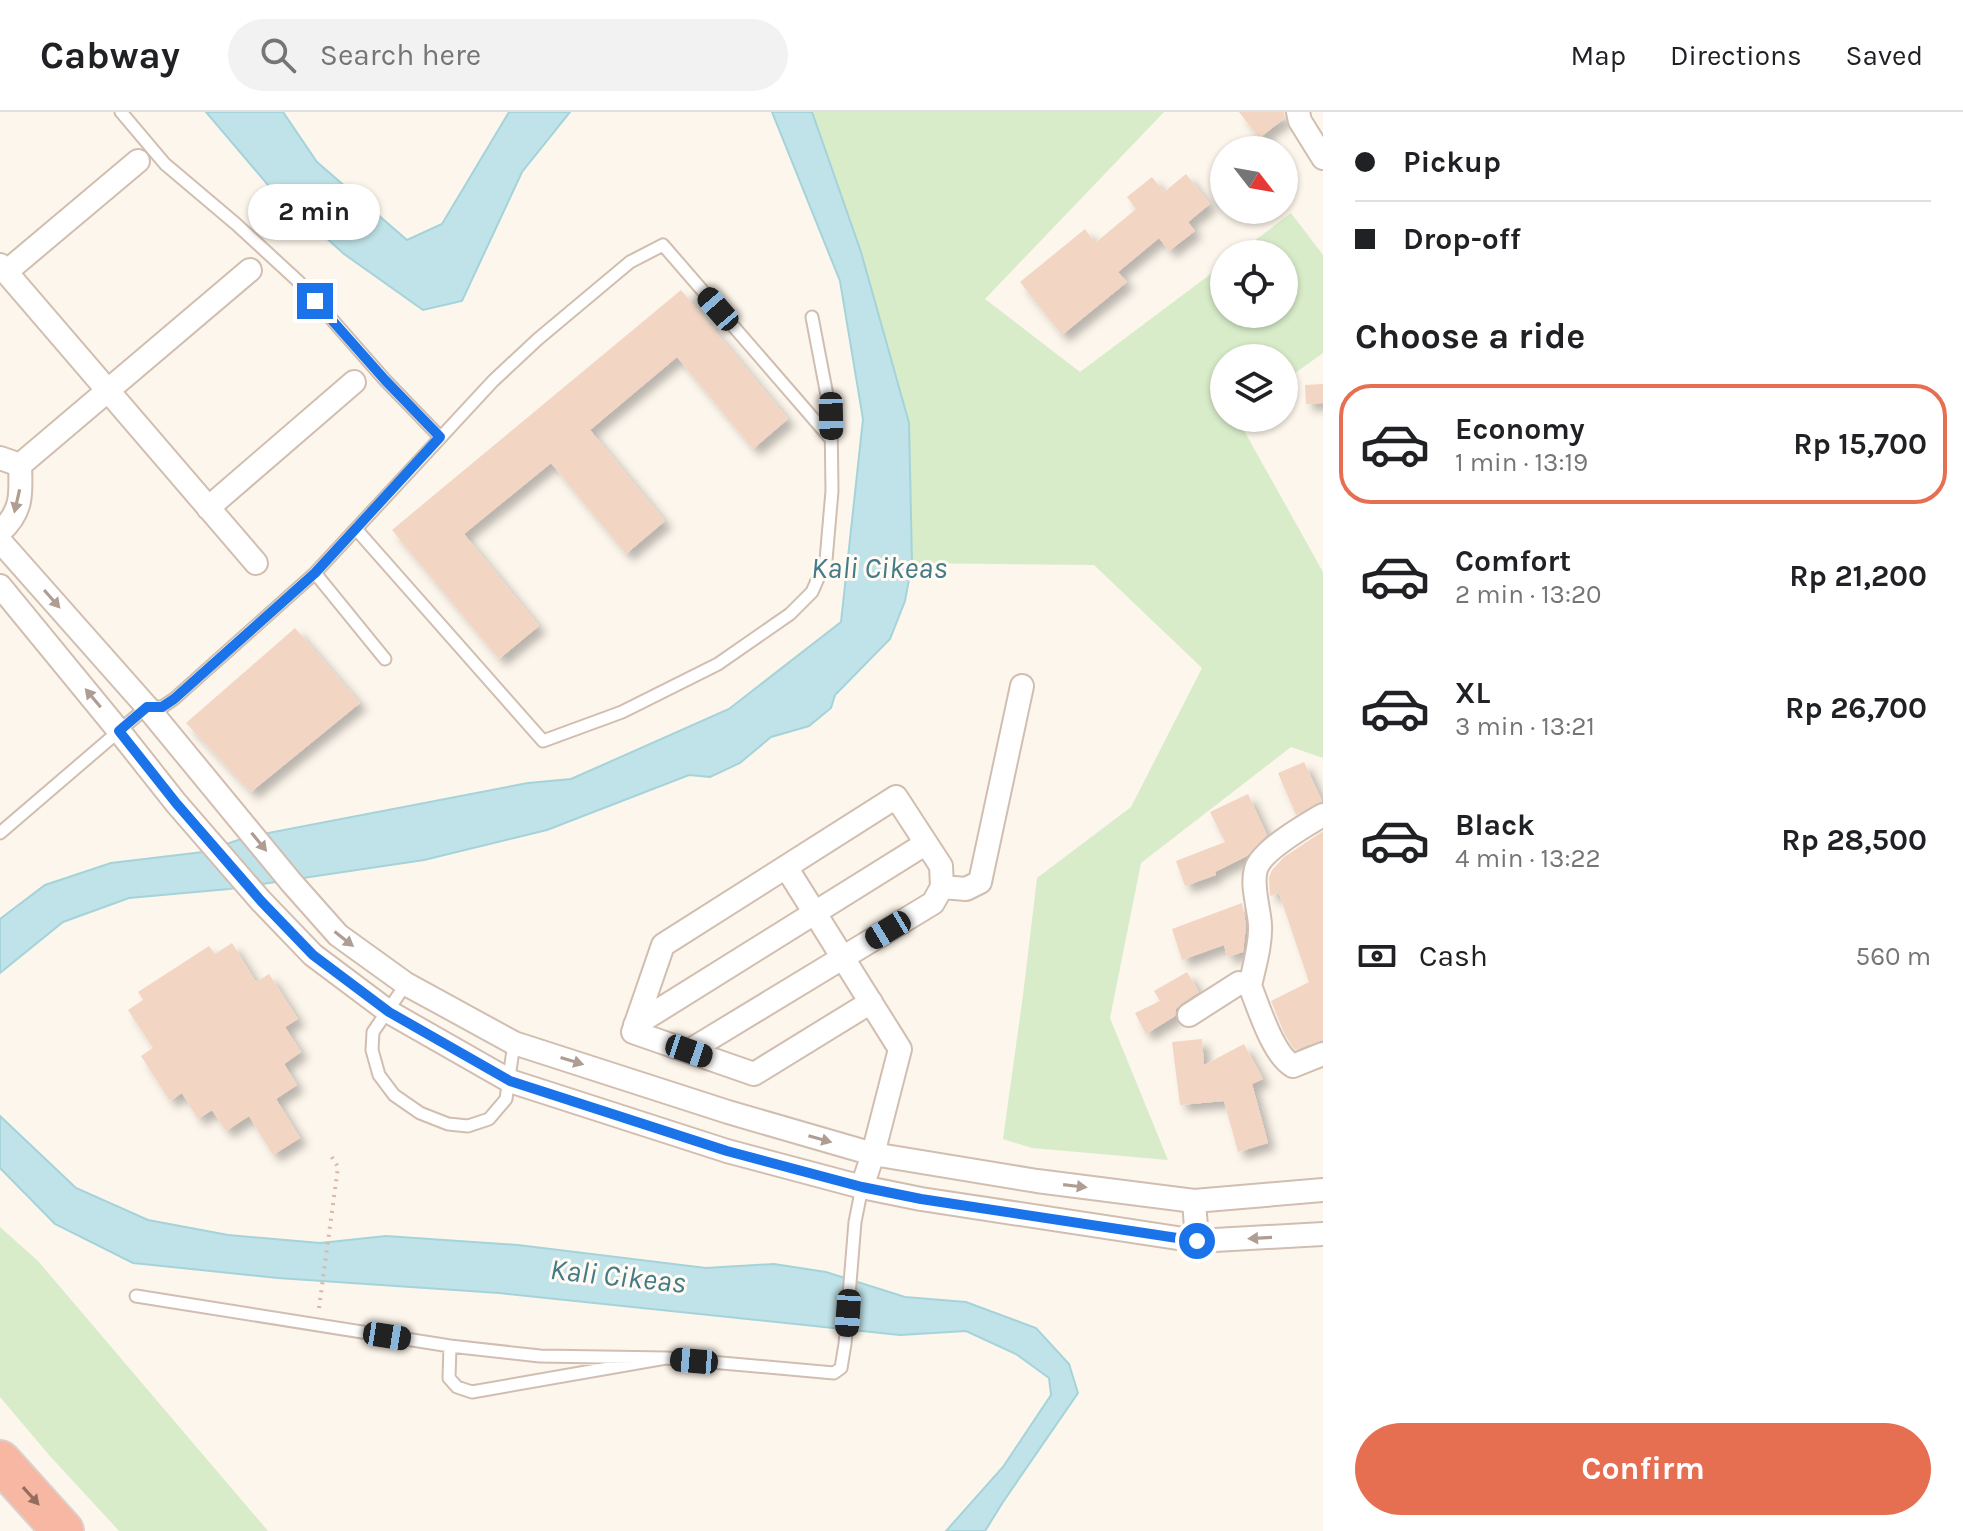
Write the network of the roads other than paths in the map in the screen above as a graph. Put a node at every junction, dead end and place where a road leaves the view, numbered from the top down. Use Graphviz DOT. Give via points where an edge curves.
graph roads {
  1 [pos="121,112"];
  2 [pos="1298,112"];
  3 [pos="1323,158"];
  4 [pos="138,161"];
  5 [pos="3,268"];
  6 [pos="250,270"];
  7 [pos="812,317"];
  8 [pos="354,382"];
  9 [pos="108,391"];
  10 [pos="440,437"];
  11 [pos="831,439"];
  12 [pos="10,462"];
  13 [pos="208,508"];
  14 [pos="356,529"];
  15 [pos="0,532"];
  16 [pos="0,541"];
  17 [pos="256,563"];
  18 [pos="315,573"];
  19 [pos="0,586"];
  20 [pos="385,659"];
  21 [pos="1022,686"];
  22 [pos="147,707"];
  23 [pos="119,731"];
  24 [pos="1323,815"];
  25 [pos="0,833"];
  26 [pos="925,844"];
  27 [pos="786,867"];
  28 [pos="942,887"];
  29 [pos="815,913"];
  30 [pos="843,957"];
  31 [pos="406,984"];
  32 [pos="1250,986"];
  33 [pos="871,1002"];
  34 [pos="389,1012"];
  35 [pos="1189,1015"];
  36 [pos="635,1025"];
  37 [pos="514,1043"];
  38 [pos="689,1051"];
  39 [pos="1323,1054"];
  40 [pos="510,1081"];
  41 [pos="728,1112"];
  42 [pos="727,1151"];
  43 [pos="873,1154"];
  44 [pos="862,1187"];
  45 [pos="1323,1190"];
  46 [pos="1194,1201"];
  47 [pos="1323,1234"];
  48 [pos="1197,1241"];
  49 [pos="136,1296"];
  50 [pos="318,1318"];
  51 [pos="450,1346"];
  52 [pos="666,1358"];
  53 [pos="0,1461"];
  54 [pos="63,1531"];
  1 -- 10 [label="lane" via="165,164 298,281"];
  2 -- 3 [label="street"];
  4 -- 5 [label="street"];
  5 -- 9 [label="street"];
  6 -- 9 [label="street"];
  7 -- 11 [label="lane"];
  8 -- 13 [label="street"];
  9 -- 12 [label="street"];
  9 -- 13 [label="street"];
  10 -- 11 [label="lane" via="538,339 630,262 663,245"];
  10 -- 14 [label="lane"];
  11 -- 14 [label="lane" via="826,560 812,592 790,614 718,664 622,712 543,741"];
  12 -- 15 [label="street, one-way" via="21,499"];
  13 -- 17 [label="street"];
  14 -- 18 [label="lane"];
  16 -- 22 [label="street, one-way"];
  18 -- 20 [label="lane"];
  18 -- 22 [label="lane" via="174,699 162,707"];
  23 -- 19 [label="street, one-way"];
  21 -- 28 [label="street" via="980,882 966,889"];
  22 -- 23 [label="lane"];
  22 -- 31 [label="street, one-way" via="338,935"];
  23 -- 25 [label="lane"];
  23 -- 34 [label="street" via="261,901 313,955"];
  24 -- 32 [label="street" via="1271,849 1256,868 1260,926"];
  26 -- 27 [label="street" via="896,797"];
  26 -- 28 [label="street" via="941,866"];
  26 -- 29 [label="street"];
  27 -- 29 [label="street"];
  27 -- 36 [label="street" via="663,945"];
  28 -- 30 [label="street" via="933,903"];
  29 -- 30 [label="street"];
  29 -- 36 [label="street"];
  30 -- 33 [label="street"];
  30 -- 38 [label="street"];
  31 -- 34 [label="lane"];
  31 -- 37 [label="street"];
  32 -- 35 [label="street" via="1239,983"];
  32 -- 39 [label="street" via="1287,1063 1293,1066"];
  33 -- 38 [label="street" via="754,1074"];
  33 -- 43 [label="street" via="900,1049"];
  34 -- 40 [label="street"];
  34 -- 40 [label="lane" via="373,1032 379,1075 394,1095 420,1113 468,1126 489,1119 506,1099"];
  36 -- 38 [label="street" via="633,1032"];
  37 -- 40 [label="lane"];
  37 -- 41 [label="street, one-way"];
  40 -- 42 [label="street"];
  41 -- 42 [label="street"];
  41 -- 43 [label="street, one-way"];
  42 -- 44 [label="street"];
  43 -- 44 [label="street"];
  43 -- 46 [label="street, one-way"];
  44 -- 48 [label="street"];
  44 -- 52 [label="lane" via="841,1368 834,1373"];
  45 -- 46 [label="street"];
  46 -- 48 [label="street"];
  47 -- 48 [label="street, one-way"];
  49 -- 51 [label="lane"];
  50 -- 51 [label="lane"];
  51 -- 52 [label="lane" via="540,1356"];
  51 -- 52 [label="lane" via="449,1378 472,1392"];
  53 -- 54 [label="highway, one-way"];
}
